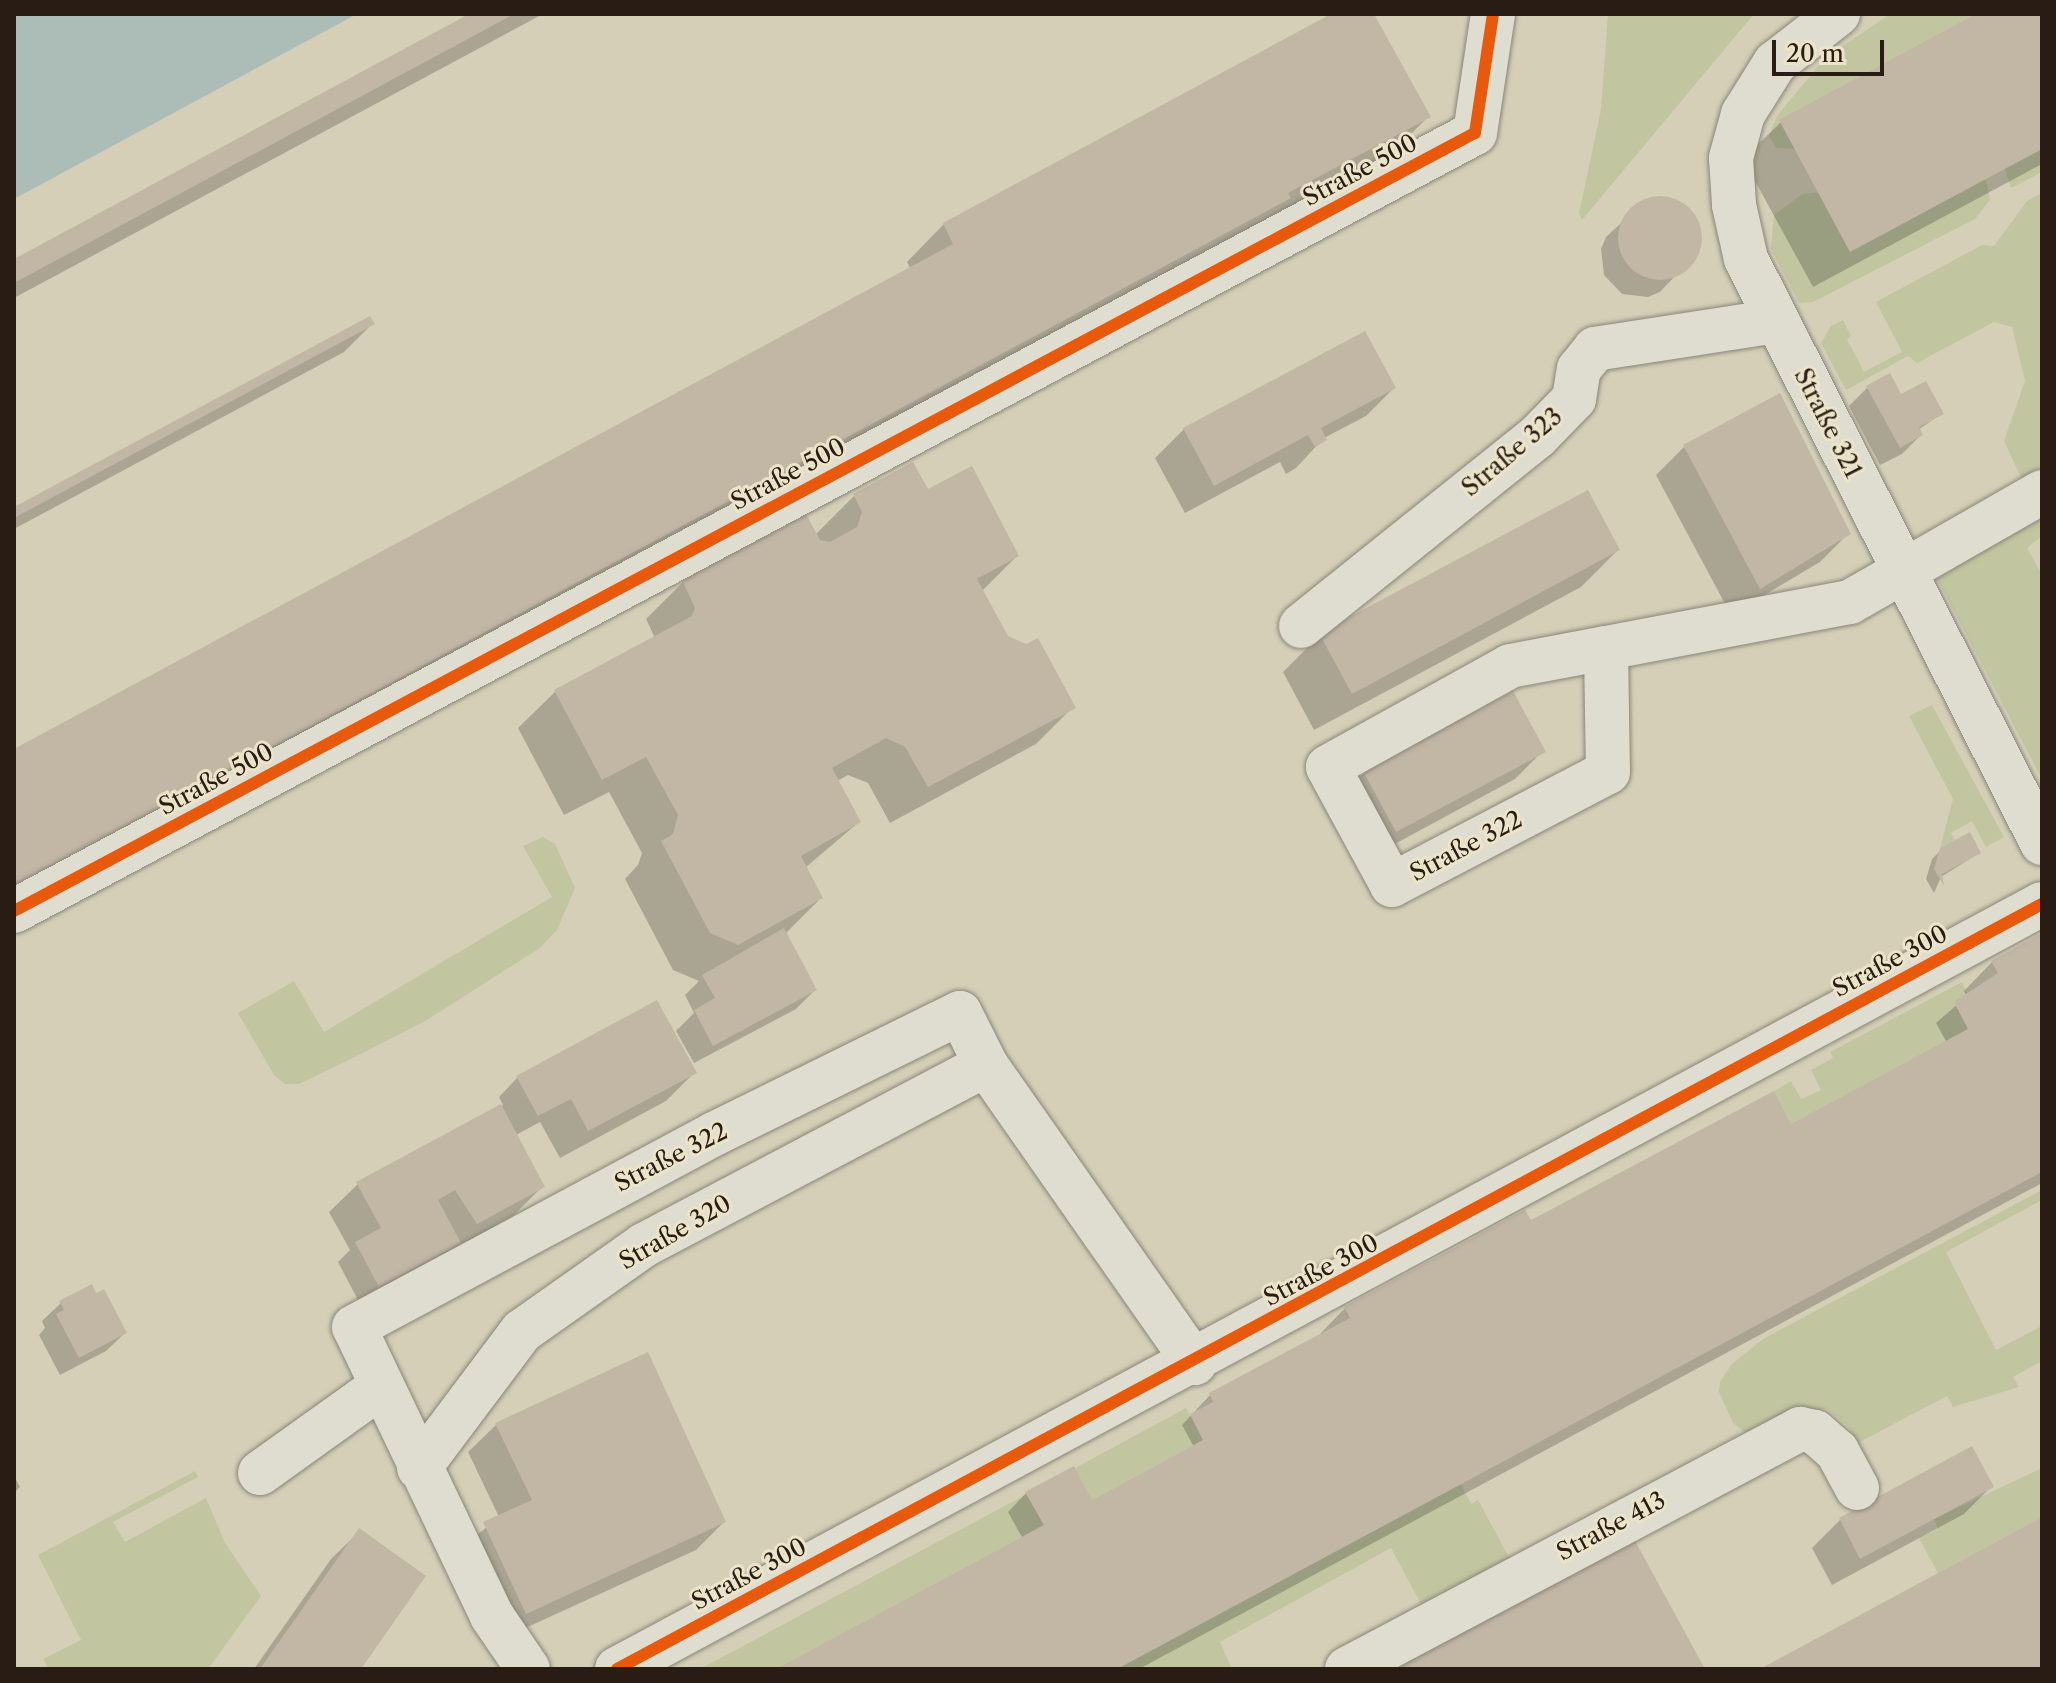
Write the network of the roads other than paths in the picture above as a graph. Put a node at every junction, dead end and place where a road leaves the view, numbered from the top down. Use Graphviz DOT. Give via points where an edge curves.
graph roads {
  1 [pos="1493,14"];
  2 [pos="1825,17"];
  3 [pos="1776,321"];
  4 [pos="2042,492"];
  5 [pos="1902,568"];
  6 [pos="1301,626"];
  7 [pos="1606,648"];
  8 [pos="2042,843"];
  9 [pos="2042,904"];
  10 [pos="14,911"];
  11 [pos="986,1065"];
  12 [pos="1195,1363"];
  13 [pos="380,1387"];
  14 [pos="419,1468"];
  15 [pos="260,1473"];
  16 [pos="1857,1488"];
  17 [pos="528,1669"];
  18 [pos="617,1669"];
  19 [pos="1347,1669"];
  1 -- 10 [label="street, Straße 500" via="1475,133"];
  2 -- 3 [label="street, Straße 321" via="1775,63 1743,114 1731,158 1746,259"];
  3 -- 5 [label="street, Straße 321"];
  3 -- 6 [label="street, Straße 323" via="1595,349 1579,369 1574,399 1537,437"];
  4 -- 5 [label="street, Straße 322"];
  5 -- 7 [label="street, Straße 322" via="1850,602"];
  5 -- 8 [label="street, Straße 321"];
  7 -- 7 [label="street, Straße 322" via="1608,772 1392,885 1328,767 1510,666"];
  9 -- 12 [label="street, Straße 300"];
  11 -- 12 [label="street, Straße 322"];
  11 -- 13 [label="street, Straße 322" via="960,1013 522,1234 354,1327"];
  11 -- 14 [label="street, Straße 320" via="644,1245 522,1331"];
  12 -- 18 [label="street, Straße 300"];
  13 -- 14 [label="street, Straße 322"];
  13 -- 15 [label="street"];
  14 -- 17 [label="street, Straße 322" via="492,1616"];
  16 -- 19 [label="street, Straße 413" via="1837,1451 1815,1432 1800,1429"];
}
